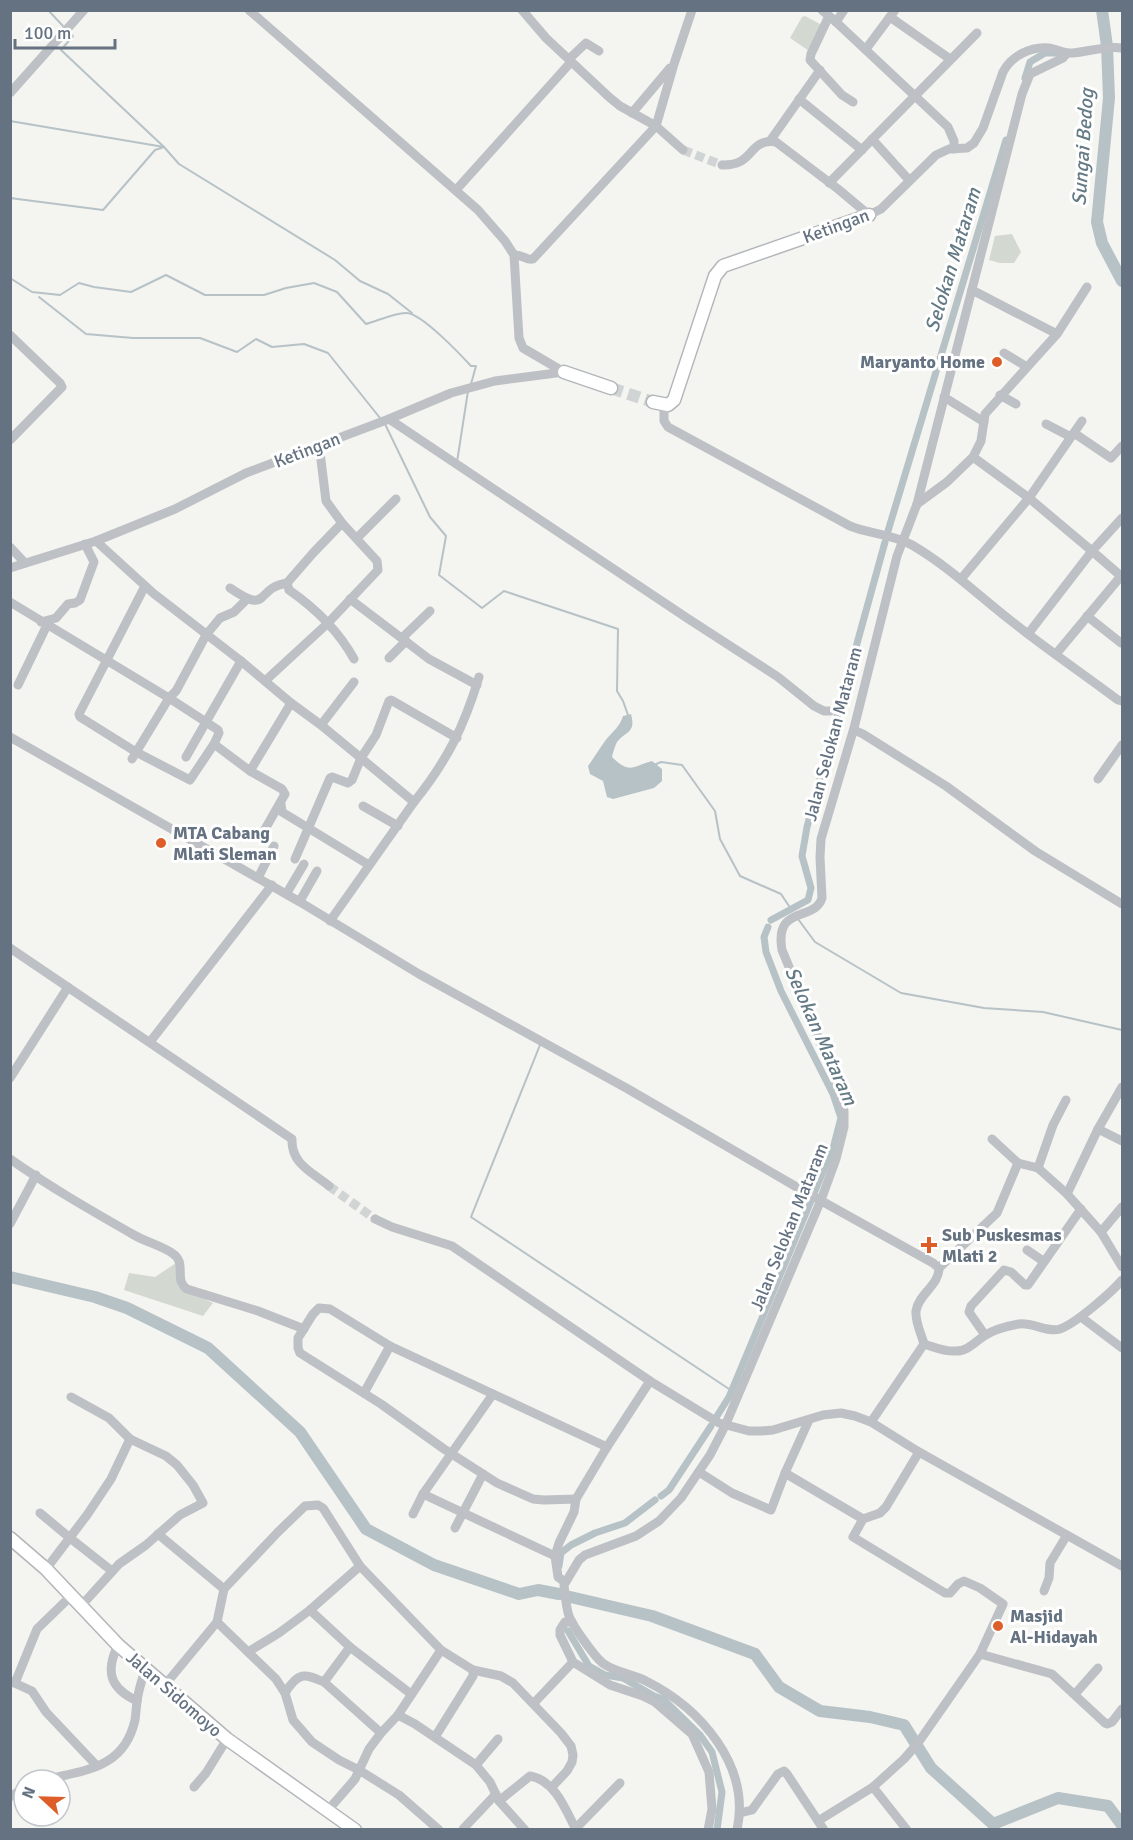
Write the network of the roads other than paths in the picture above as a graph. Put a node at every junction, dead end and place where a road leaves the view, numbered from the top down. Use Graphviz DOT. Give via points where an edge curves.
graph roads {
  1 [pos="84,10"];
  2 [pos="249,10"];
  3 [pos="522,10"];
  4 [pos="692,10"];
  5 [pos="844,10"];
  6 [pos="892,14"];
  7 [pos="829,16"];
  8 [pos="977,33"];
  9 [pos="1120,47"];
  10 [pos="866,49"];
  11 [pos="599,51"];
  12 [pos="1070,53"];
  13 [pos="950,59"];
  14 [pos="570,60"];
  15 [pos="674,64"];
  16 [pos="820,70"];
  17 [pos="10,93"];
  18 [pos="914,95"];
  19 [pos="799,99"];
  20 [pos="853,102"];
  21 [pos="632,112"];
  22 [pos="656,126"];
  23 [pos="872,139"];
  24 [pos="770,141"];
  25 [pos="954,149"];
  26 [pos="683,150"];
  27 [pos="862,150"];
  28 [pos="722,165"];
  29 [pos="909,180"];
  30 [pos="829,183"];
  31 [pos="456,190"];
  32 [pos="869,215"];
  33 [pos="514,255"];
  34 [pos="1087,287"];
  35 [pos="972,290"];
  36 [pos="10,334"];
  37 [pos="1057,334"];
  38 [pos="1004,353"];
  39 [pos="1027,367"];
  40 [pos="564,372"];
  41 [pos="611,388"];
  42 [pos="1000,395"];
  43 [pos="944,398"];
  44 [pos="659,404"];
  45 [pos="1016,404"];
  46 [pos="389,419"];
  47 [pos="1082,421"];
  48 [pos="984,422"];
  49 [pos="1046,424"];
  50 [pos="1073,435"];
  51 [pos="10,440"];
  52 [pos="319,444"];
  53 [pos="1122,446"];
  54 [pos="973,456"];
  55 [pos="1029,498"];
  56 [pos="396,499"];
  57 [pos="917,504"];
  58 [pos="1122,518"];
  59 [pos="342,523"];
  60 [pos="357,538"];
  61 [pos="901,540"];
  62 [pos="96,541"];
  63 [pos="85,544"];
  64 [pos="10,547"];
  65 [pos="1092,550"];
  66 [pos="25,563"];
  67 [pos="10,568"];
  68 [pos="1122,576"];
  69 [pos="961,579"];
  70 [pos="287,583"];
  71 [pos="145,586"];
  72 [pos="230,588"];
  73 [pos="247,599"];
  74 [pos="350,599"];
  75 [pos="10,602"];
  76 [pos="430,611"];
  77 [pos="1087,615"];
  78 [pos="44,623"];
  79 [pos="328,623"];
  80 [pos="1028,634"];
  81 [pos="206,635"];
  82 [pos="404,639"];
  83 [pos="1121,643"];
  84 [pos="1056,654"];
  85 [pos="389,658"];
  86 [pos="354,659"];
  87 [pos="107,661"];
  88 [pos="241,661"];
  89 [pos="265,681"];
  90 [pos="354,682"];
  91 [pos="18,685"];
  92 [pos="169,698"];
  93 [pos="1121,698"];
  94 [pos="291,703"];
  95 [pos="830,711"];
  96 [pos="206,722"];
  97 [pos="321,726"];
  98 [pos="854,730"];
  99 [pos="10,737"];
  100 [pos="457,738"];
  101 [pos="214,744"];
  102 [pos="1122,745"];
  103 [pos="134,755"];
  104 [pos="186,756"];
  105 [pos="361,758"];
  106 [pos="250,771"];
  107 [pos="1098,779"];
  108 [pos="414,802"];
  109 [pos="281,804"];
  110 [pos="363,806"];
  111 [pos="398,826"];
  112 [pos="308,828"];
  113 [pos="260,838"];
  114 [pos="273,846"];
  115 [pos="369,865"];
  116 [pos="316,871"];
  117 [pos="258,878"];
  118 [pos="272,885"];
  119 [pos="288,891"];
  120 [pos="302,898"];
  121 [pos="1122,904"];
  122 [pos="330,921"];
  123 [pos="10,948"];
  124 [pos="68,987"];
  125 [pos="150,1042"];
  126 [pos="10,1078"];
  127 [pos="1122,1087"];
  128 [pos="1066,1100"];
  129 [pos="1098,1129"];
  130 [pos="992,1139"];
  131 [pos="1122,1141"];
  132 [pos="10,1159"];
  133 [pos="1018,1163"];
  134 [pos="1038,1168"];
  135 [pos="36,1175"];
  136 [pos="329,1186"];
  137 [pos="1067,1194"];
  138 [pos="818,1198"];
  139 [pos="1122,1207"];
  140 [pos="1081,1209"];
  141 [pos="375,1219"];
  142 [pos="10,1224"];
  143 [pos="1101,1232"];
  144 [pos="1027,1250"];
  145 [pos="1043,1262"];
  146 [pos="1122,1267"];
  147 [pos="939,1269"];
  148 [pos="1122,1280"];
  149 [pos="1081,1317"];
  150 [pos="304,1329"];
  151 [pos="985,1335"];
  152 [pos="924,1344"];
  153 [pos="390,1346"];
  154 [pos="1122,1348"];
  155 [pos="650,1381"];
  156 [pos="364,1393"];
  157 [pos="492,1394"];
  158 [pos="71,1397"];
  159 [pos="809,1419"];
  160 [pos="871,1422"];
  161 [pos="722,1425"];
  162 [pos="130,1439"];
  163 [pos="607,1447"];
  164 [pos="919,1452"];
  165 [pos="452,1454"];
  166 [pos="699,1472"];
  167 [pos="785,1473"];
  168 [pos="483,1474"];
  169 [pos="423,1494"];
  170 [pos="576,1499"];
  171 [pos="463,1511"];
  172 [pos="40,1513"];
  173 [pos="413,1514"];
  174 [pos="863,1520"];
  175 [pos="455,1528"];
  176 [pos="158,1534"];
  177 [pos="1067,1535"];
  178 [pos="70,1538"];
  179 [pos="13,1544"];
  180 [pos="555,1556"];
  181 [pos="360,1566"];
  182 [pos="1122,1566"];
  183 [pos="46,1569"];
  184 [pos="112,1571"];
  185 [pos="564,1584"];
  186 [pos="224,1589"];
  187 [pos="1044,1591"];
  188 [pos="71,1596"];
  189 [pos="81,1606"];
  190 [pos="310,1610"];
  191 [pos="570,1619"];
  192 [pos="217,1622"];
  193 [pos="118,1645"];
  194 [pos="350,1647"];
  195 [pos="441,1650"];
  196 [pos="248,1653"];
  197 [pos="980,1654"];
  198 [pos="573,1662"];
  199 [pos="1098,1668"];
  200 [pos="145,1670"];
  201 [pos="473,1670"];
  202 [pos="13,1682"];
  203 [pos="324,1682"];
  204 [pos="164,1686"];
  205 [pos="285,1693"];
  206 [pos="411,1694"];
  207 [pos="1075,1694"];
  208 [pos="137,1701"];
  209 [pos="534,1703"];
  210 [pos="1122,1708"];
  211 [pos="398,1715"];
  212 [pos="381,1733"];
  213 [pos="435,1737"];
  214 [pos="227,1739"];
  215 [pos="498,1739"];
  216 [pos="476,1765"];
  217 [pos="97,1766"];
  218 [pos="359,1770"];
  219 [pos="72,1773"];
  220 [pos="620,1783"];
  221 [pos="194,1787"];
  222 [pos="552,1787"];
  223 [pos="873,1787"];
  224 [pos="497,1798"];
  225 [pos="329,1809"];
  226 [pos="740,1813"];
  227 [pos="818,1821"];
  228 [pos="433,1828"];
  229 [pos="463,1828"];
  230 [pos="576,1829"];
  231 [pos="355,1830"];
  232 [pos="525,1830"];
  233 [pos="708,1830"];
  234 [pos="737,1830"];
  235 [pos="824,1830"];
  236 [pos="907,1830"];
  1 -- 17 [label="street"];
  2 -- 31 [label="street"];
  3 -- 14 [label="street"];
  4 -- 15 [label="street"];
  5 -- 7 [label="street"];
  6 -- 10 [label="street"];
  6 -- 13 [label="street"];
  7 -- 10 [label="street"];
  7 -- 16 [label="street" via="809,57"];
  8 -- 13 [label="street"];
  9 -- 12 [label="street, Jalan Selokan Mataram"];
  10 -- 18 [label="street"];
  11 -- 14 [label="street" via="586,43"];
  12 -- 25 [label="street, Ketingan" via="1036,49 1011,61 1002,72 978,138 967,148"];
  12 -- 35 [label="street, Jalan Selokan Mataram" via="1027,78"];
  13 -- 18 [label="street"];
  14 -- 21 [label="street" via="609,97"];
  14 -- 31 [label="street"];
  15 -- 21 [label="street"];
  15 -- 22 [label="street"];
  16 -- 19 [label="street"];
  16 -- 20 [label="street"];
  18 -- 23 [label="street"];
  18 -- 25 [label="street" via="948,127"];
  19 -- 24 [label="street"];
  19 -- 27 [label="street"];
  21 -- 22 [label="street"];
  22 -- 26 [label="street"];
  22 -- 33 [label="street" via="533,259"];
  23 -- 27 [label="street"];
  23 -- 29 [label="street"];
  24 -- 28 [label="street" via="759,143 743,161"];
  24 -- 30 [label="street" via="782,145"];
  25 -- 29 [label="street, Ketingan" via="936,155"];
  27 -- 30 [label="street"];
  29 -- 32 [label="street, Ketingan" via="881,209"];
  30 -- 32 [label="street"];
  31 -- 33 [label="street" via="478,210"];
  32 -- 44 [label="main road, Ketingan" via="723,266 715,276 675,396 671,404"];
  33 -- 40 [label="street" via="520,342 525,351"];
  34 -- 37 [label="street"];
  35 -- 37 [label="street"];
  35 -- 43 [label="street, Jalan Selokan Mataram"];
  36 -- 51 [label="street" via="62,387"];
  37 -- 39 [label="street"];
  38 -- 39 [label="street"];
  39 -- 42 [label="street"];
  40 -- 41 [label="main road, Ketingan"];
  40 -- 46 [label="street, Ketingan" via="477,385"];
  42 -- 45 [label="street"];
  42 -- 48 [label="street" via="985,414"];
  43 -- 48 [label="street"];
  43 -- 57 [label="street, Jalan Selokan Mataram"];
  44 -- 61 [label="street" via="668,428 850,526"];
  46 -- 52 [label="street, Ketingan"];
  46 -- 95 [label="street" via="778,677 814,706"];
  47 -- 50 [label="street"];
  48 -- 54 [label="street"];
  49 -- 50 [label="street"];
  50 -- 53 [label="street" via="1111,458"];
  50 -- 55 [label="street"];
  52 -- 59 [label="street" via="326,501"];
  52 -- 62 [label="street, Ketingan"];
  54 -- 55 [label="street"];
  54 -- 57 [label="street"];
  55 -- 65 [label="street"];
  55 -- 69 [label="street"];
  56 -- 60 [label="street"];
  57 -- 61 [label="street, Jalan Selokan Mataram"];
  58 -- 65 [label="street"];
  59 -- 60 [label="street"];
  59 -- 70 [label="street"];
  60 -- 74 [label="street" via="377,561 378,570"];
  61 -- 69 [label="street"];
  61 -- 98 [label="street, Jalan Selokan Mataram"];
  62 -- 63 [label="street, Ketingan"];
  62 -- 71 [label="street"];
  63 -- 66 [label="street, Ketingan"];
  63 -- 78 [label="street" via="94,562 80,600 68,604 56,618"];
  64 -- 66 [label="street"];
  65 -- 68 [label="street"];
  65 -- 80 [label="street"];
  66 -- 67 [label="street, Ketingan"];
  68 -- 77 [label="street"];
  69 -- 80 [label="street"];
  70 -- 73 [label="street" via="256,601"];
  70 -- 79 [label="street" via="289,590"];
  71 -- 81 [label="street"];
  71 -- 87 [label="street"];
  72 -- 73 [label="street"];
  73 -- 81 [label="street" via="234,612 220,618"];
  74 -- 79 [label="street"];
  74 -- 82 [label="street"];
  75 -- 78 [label="street"];
  76 -- 82 [label="street"];
  77 -- 83 [label="street"];
  77 -- 84 [label="street"];
  78 -- 87 [label="street"];
  78 -- 91 [label="street"];
  79 -- 86 [label="street"];
  79 -- 89 [label="street"];
  80 -- 84 [label="street"];
  81 -- 88 [label="street"];
  81 -- 92 [label="street"];
  82 -- 85 [label="street"];
  82 -- 100 [label="street" via="429,659 478,681"];
  84 -- 93 [label="street"];
  87 -- 92 [label="street"];
  87 -- 103 [label="street" via="79,716"];
  88 -- 89 [label="street"];
  88 -- 96 [label="street"];
  89 -- 94 [label="street"];
  90 -- 97 [label="street"];
  92 -- 96 [label="street"];
  92 -- 103 [label="street"];
  94 -- 97 [label="street"];
  94 -- 106 [label="street"];
  96 -- 101 [label="street" via="218,730"];
  96 -- 104 [label="street"];
  97 -- 105 [label="street"];
  98 -- 121 [label="street" via="946,786 1035,851"];
  98 -- 138 [label="street, Jalan Selokan Mataram" via="821,840 821,904 791,918 783,928 781,940 844,1111 841,1142"];
  99 -- 117 [label="street"];
  100 -- 105 [label="street" via="391,700"];
  100 -- 108 [label="street"];
  101 -- 103 [label="street" via="190,780"];
  101 -- 106 [label="street"];
  102 -- 107 [label="street"];
  105 -- 108 [label="street"];
  105 -- 112 [label="street" via="349,782 330,778"];
  106 -- 109 [label="street" via="284,791"];
  108 -- 111 [label="street"];
  109 -- 112 [label="street" via="282,812"];
  109 -- 113 [label="street"];
  110 -- 111 [label="street"];
  111 -- 115 [label="street"];
  112 -- 115 [label="street"];
  112 -- 119 [label="street"];
  114 -- 117 [label="street"];
  115 -- 122 [label="street"];
  116 -- 120 [label="street"];
  117 -- 118 [label="street"];
  118 -- 122 [label="street"];
  118 -- 125 [label="street"];
  122 -- 138 [label="street"];
  123 -- 124 [label="street"];
  124 -- 125 [label="street"];
  124 -- 126 [label="street"];
  125 -- 136 [label="street" via="292,1139 299,1163"];
  127 -- 129 [label="street"];
  128 -- 134 [label="street"];
  129 -- 131 [label="street"];
  129 -- 137 [label="street"];
  130 -- 133 [label="street"];
  132 -- 135 [label="street"];
  133 -- 134 [label="street"];
  133 -- 147 [label="street" via="997,1213"];
  134 -- 137 [label="street"];
  135 -- 142 [label="street"];
  135 -- 150 [label="street" via="99,1215 174,1254 180,1262 181,1282 187,1289"];
  137 -- 140 [label="street"];
  138 -- 147 [label="street"];
  138 -- 161 [label="street, Jalan Selokan Mataram"];
  139 -- 143 [label="street"];
  140 -- 143 [label="street"];
  140 -- 145 [label="street"];
  141 -- 155 [label="street" via="452,1246"];
  143 -- 146 [label="street"];
  144 -- 145 [label="street"];
  145 -- 151 [label="street" via="1026,1285 1004,1270 971,1306 969,1312"];
  147 -- 152 [label="street" via="916,1311"];
  148 -- 149 [label="street"];
  149 -- 151 [label="street" via="1061,1329 1021,1324"];
  149 -- 154 [label="street"];
  150 -- 153 [label="street" via="316,1310 330,1309"];
  150 -- 156 [label="street" via="297,1344 300,1353"];
  151 -- 152 [label="street" via="957,1352"];
  152 -- 160 [label="street"];
  153 -- 156 [label="street"];
  153 -- 157 [label="street"];
  155 -- 161 [label="street"];
  155 -- 163 [label="street"];
  156 -- 165 [label="street"];
  157 -- 163 [label="street"];
  157 -- 165 [label="street"];
  158 -- 162 [label="street" via="110,1418"];
  159 -- 160 [label="street" via="841,1413"];
  159 -- 161 [label="street" via="760,1431"];
  159 -- 167 [label="street"];
  160 -- 164 [label="street"];
  161 -- 166 [label="street, Jalan Selokan Mataram"];
  162 -- 176 [label="street" via="177,1465 203,1503 180,1515"];
  162 -- 178 [label="street" via="111,1479"];
  163 -- 170 [label="street"];
  164 -- 174 [label="street" via="886,1507"];
  164 -- 177 [label="street"];
  165 -- 168 [label="street"];
  165 -- 169 [label="street"];
  166 -- 167 [label="street" via="768,1510"];
  166 -- 185 [label="street, Jalan Selokan Mataram" via="659,1521 636,1536 585,1555"];
  167 -- 174 [label="street"];
  168 -- 170 [label="street" via="533,1499"];
  168 -- 171 [label="street"];
  169 -- 171 [label="street"];
  169 -- 173 [label="street"];
  170 -- 180 [label="street"];
  171 -- 175 [label="street"];
  171 -- 180 [label="street"];
  172 -- 178 [label="street"];
  174 -- 197 [label="street" via="853,1537 895,1564 945,1593 964,1581 1003,1604"];
  176 -- 184 [label="street"];
  176 -- 186 [label="street"];
  177 -- 182 [label="street"];
  177 -- 187 [label="street" via="1050,1563"];
  178 -- 183 [label="street"];
  178 -- 184 [label="street"];
  179 -- 183 [label="main road, Jalan Sidomoyo"];
  180 -- 185 [label="street" via="558,1577"];
  181 -- 186 [label="street" via="323,1508 305,1506"];
  181 -- 190 [label="street"];
  181 -- 195 [label="street"];
  183 -- 188 [label="main road, Jalan Sidomoyo"];
  184 -- 189 [label="street"];
  185 -- 191 [label="street"];
  186 -- 192 [label="street"];
  188 -- 189 [label="main road, Jalan Sidomoyo"];
  188 -- 202 [label="street" via="37,1629"];
  189 -- 193 [label="main road, Jalan Sidomoyo"];
  190 -- 194 [label="street"];
  190 -- 196 [label="street"];
  191 -- 198 [label="street" via="560,1635"];
  191 -- 226 [label="street" via="602,1663 648,1682 688,1707 718,1742 737,1780"];
  192 -- 196 [label="street"];
  192 -- 204 [label="street"];
  193 -- 200 [label="main road, Jalan Sidomoyo"];
  193 -- 208 [label="street" via="110,1676 122,1693"];
  194 -- 203 [label="street"];
  194 -- 206 [label="street"];
  195 -- 201 [label="street"];
  195 -- 206 [label="street"];
  196 -- 205 [label="street"];
  197 -- 207 [label="street" via="1052,1674"];
  197 -- 223 [label="street" via="918,1743"];
  198 -- 209 [label="street"];
  198 -- 233 [label="street" via="597,1678 655,1702 692,1734 709,1772 712,1809"];
  199 -- 207 [label="street"];
  200 -- 204 [label="main road, Jalan Sidomoyo"];
  200 -- 208 [label="street"];
  201 -- 209 [label="street" via="501,1676"];
  201 -- 213 [label="street"];
  202 -- 217 [label="street" via="32,1691 46,1712"];
  203 -- 205 [label="street" via="302,1675"];
  203 -- 212 [label="street"];
  204 -- 214 [label="main road, Jalan Sidomoyo"];
  205 -- 218 [label="street" via="293,1720 312,1742"];
  206 -- 211 [label="street"];
  207 -- 210 [label="street" via="1105,1724 1112,1722"];
  208 -- 217 [label="street" via="133,1728 123,1748 114,1758"];
  209 -- 222 [label="street" via="571,1746 573,1755 567,1771"];
  211 -- 212 [label="street"];
  211 -- 213 [label="street"];
  212 -- 218 [label="street"];
  213 -- 216 [label="street"];
  214 -- 221 [label="street"];
  214 -- 225 [label="main road, Jalan Sidomoyo"];
  215 -- 216 [label="street"];
  216 -- 224 [label="street"];
  217 -- 219 [label="street"];
  218 -- 225 [label="street"];
  218 -- 228 [label="street" via="399,1795"];
  220 -- 230 [label="street"];
  222 -- 224 [label="street" via="530,1776"];
  222 -- 230 [label="street"];
  223 -- 227 [label="street"];
  223 -- 236 [label="street"];
  224 -- 229 [label="street"];
  224 -- 232 [label="street"];
  225 -- 231 [label="main road, Jalan Sidomoyo"];
  226 -- 227 [label="street" via="752,1810 784,1771"];
  226 -- 234 [label="street"];
  227 -- 235 [label="street"];
}
